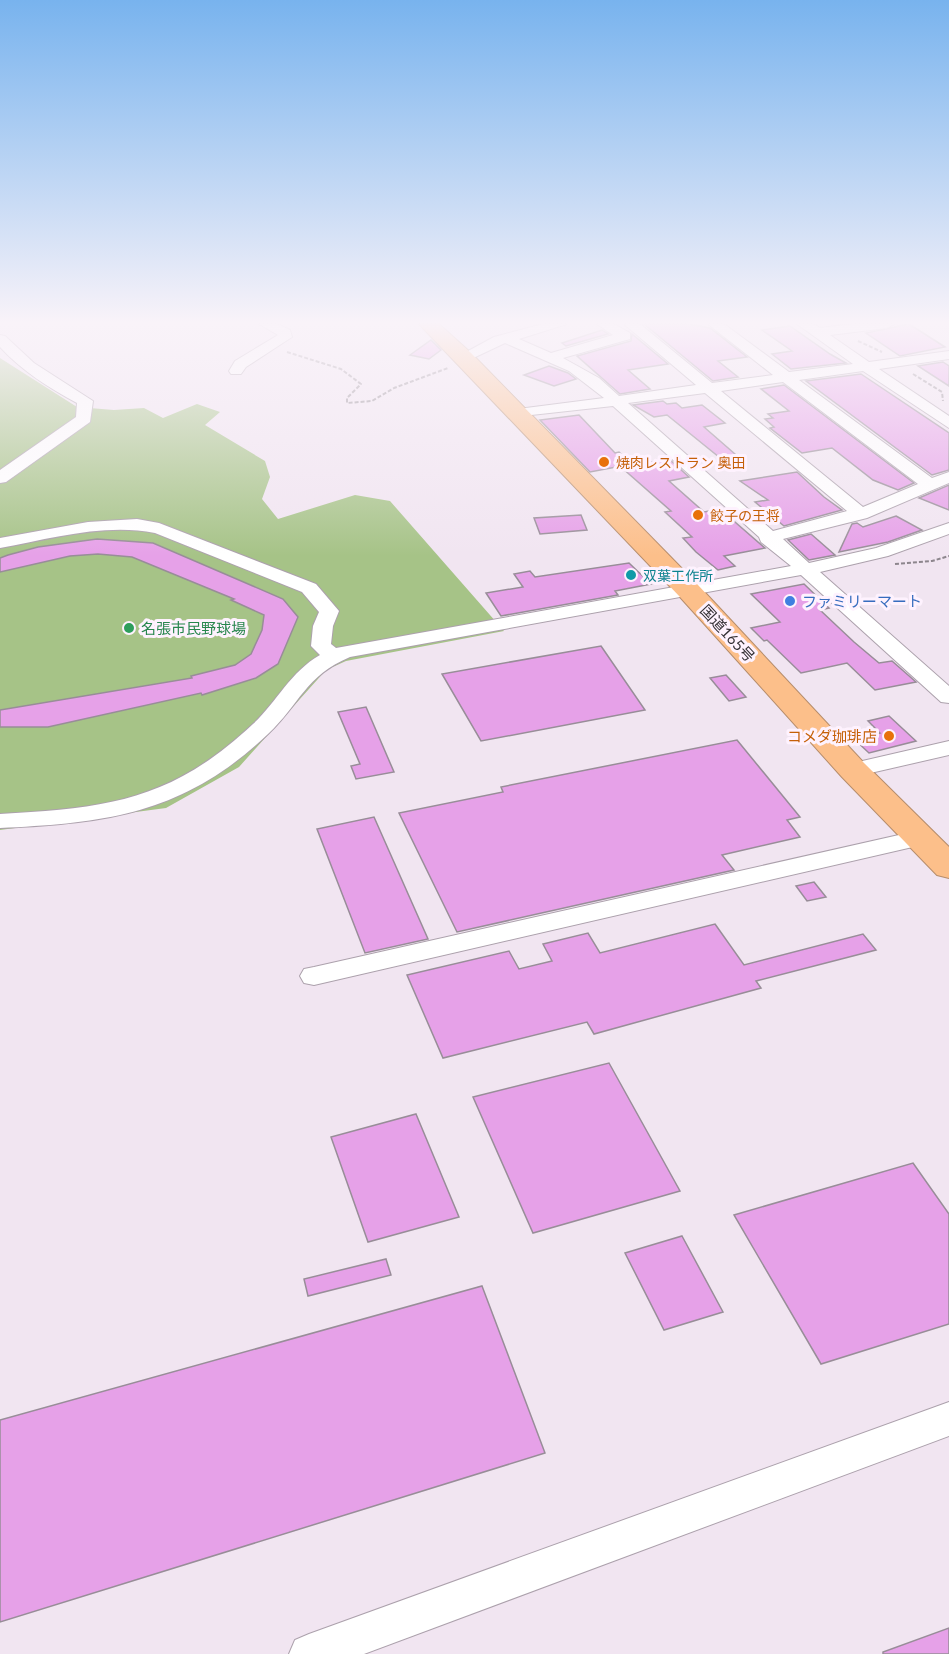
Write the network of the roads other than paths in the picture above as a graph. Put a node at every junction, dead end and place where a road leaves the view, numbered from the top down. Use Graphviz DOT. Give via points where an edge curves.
graph roads {
  1 [pos="85,401"];
  2 [pos="506,401"];
  3 [pos="615,401"];
  4 [pos="616,401"];
  5 [pos="725,401"];
  6 [pos="817,401"];
  7 [pos="918,401"];
  8 [pos="518,414"];
  9 [pos="949,423"];
  10 [pos="949,477"];
  11 [pos="0,478"];
  12 [pos="930,485"];
  13 [pos="861,514"];
  14 [pos="949,528"];
  15 [pos="767,538"];
  16 [pos="0,543"];
  17 [pos="807,569"];
  18 [pos="689,591"];
  19 [pos="333,656"];
  20 [pos="949,697"];
  21 [pos="949,748"];
  22 [pos="853,770"];
  23 [pos="0,821"];
  24 [pos="921,838"];
  25 [pos="949,867"];
  26 [pos="314,976"];
  27 [pos="949,1419"];
  28 [pos="309,1654"];
  1 -- 11 [label="street" via="84,419"];
  2 -- 8 [label="highway, 国道165号"];
  3 -- 8 [label="street"];
  4 -- 15 [label="street"];
  5 -- 13 [label="street"];
  6 -- 12 [label="street"];
  7 -- 9 [label="street"];
  8 -- 18 [label="highway, 国道165号"];
  10 -- 12 [label="street"];
  12 -- 13 [label="street"];
  13 -- 15 [label="street"];
  14 -- 17 [label="street" via="882,552"];
  15 -- 17 [label="street"];
  16 -- 19 [label="street" via="114,525 137,524 173,532 309,588 329,611 322,626 321,646"];
  17 -- 18 [label="street"];
  17 -- 20 [label="street"];
  18 -- 19 [label="street" via="378,644"];
  18 -- 22 [label="highway, 国道165号"];
  19 -- 23 [label="street" via="305,673 246,742 173,790 109,812"];
  21 -- 22 [label="street"];
  22 -- 24 [label="highway, 国道165号"];
  24 -- 25 [label="highway, 国道165号"];
  24 -- 26 [label="street"];
  27 -- 28 [label="street"];
}
